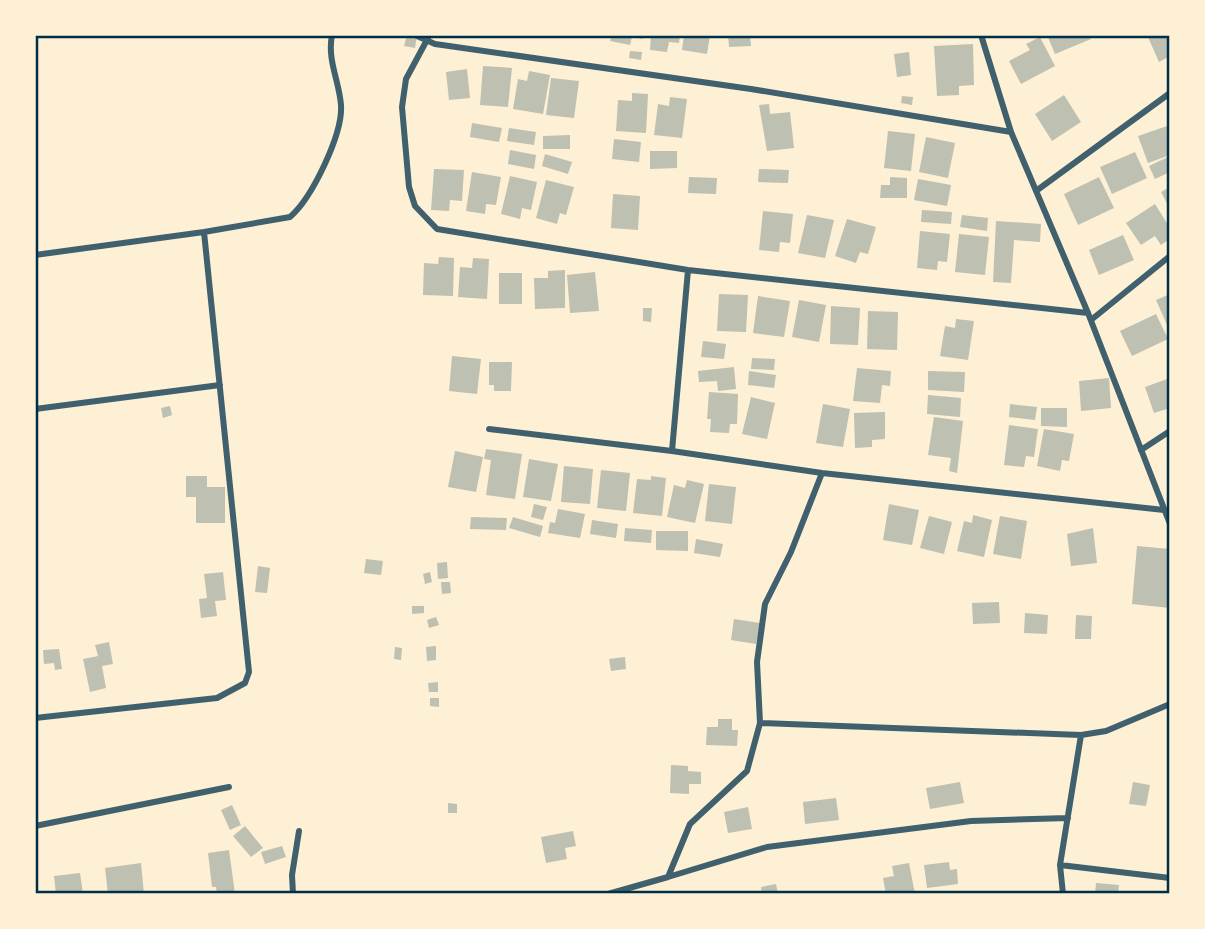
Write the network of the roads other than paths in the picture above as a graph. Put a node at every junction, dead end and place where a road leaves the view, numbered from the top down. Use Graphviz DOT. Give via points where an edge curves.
graph roads {
  1 [pos="332,35"];
  2 [pos="417,36"];
  3 [pos="983,36"];
  4 [pos="428,38"];
  5 [pos="1170,93"];
  6 [pos="1011,132"];
  7 [pos="1036,191"];
  8 [pos="204,232"];
  9 [pos="35,255"];
  10 [pos="1170,256"];
  11 [pos="688,270"];
  12 [pos="1090,316"];
  13 [pos="220,385"];
  14 [pos="35,409"];
  15 [pos="489,429"];
  16 [pos="1170,431"];
  17 [pos="1141,450"];
  18 [pos="672,451"];
  19 [pos="822,473"];
  20 [pos="1164,510"];
  21 [pos="1170,524"];
  22 [pos="1170,704"];
  23 [pos="35,718"];
  24 [pos="760,723"];
  25 [pos="1080,735"];
  26 [pos="229,787"];
  27 [pos="1068,818"];
  28 [pos="35,826"];
  29 [pos="299,831"];
  30 [pos="1060,865"];
  31 [pos="668,877"];
  32 [pos="1170,878"];
  33 [pos="293,894"];
  34 [pos="608,894"];
  35 [pos="1063,894"];
  1 -- 8 [label="street" via="330,60 341,104 340,123 334,144 296,211 278,221"];
  2 -- 4 [label="street"];
  3 -- 6 [label="street"];
  4 -- 6 [label="street" via="435,44"];
  4 -- 11 [label="street" via="406,79 402,107 415,206 438,229"];
  5 -- 7 [label="street"];
  6 -- 7 [label="street"];
  7 -- 12 [label="street"];
  8 -- 9 [label="street"];
  8 -- 13 [label="street"];
  10 -- 12 [label="street"];
  11 -- 12 [label="street"];
  11 -- 18 [label="street"];
  12 -- 17 [label="street"];
  13 -- 14 [label="street"];
  13 -- 23 [label="street" via="248,672 245,683 217,698"];
  15 -- 18 [label="street"];
  16 -- 17 [label="street"];
  17 -- 20 [label="street"];
  18 -- 19 [label="street"];
  19 -- 20 [label="street"];
  19 -- 24 [label="street" via="765,604 757,662"];
  20 -- 21 [label="street"];
  22 -- 25 [label="street" via="1106,730"];
  24 -- 25 [label="street"];
  24 -- 31 [label="street" via="747,771 690,824"];
  25 -- 27 [label="street"];
  26 -- 28 [label="street"];
  27 -- 30 [label="street"];
  27 -- 31 [label="street" via="971,821 767,846"];
  29 -- 33 [label="street"];
  30 -- 32 [label="street"];
  30 -- 35 [label="street"];
  31 -- 34 [label="street"];
}
